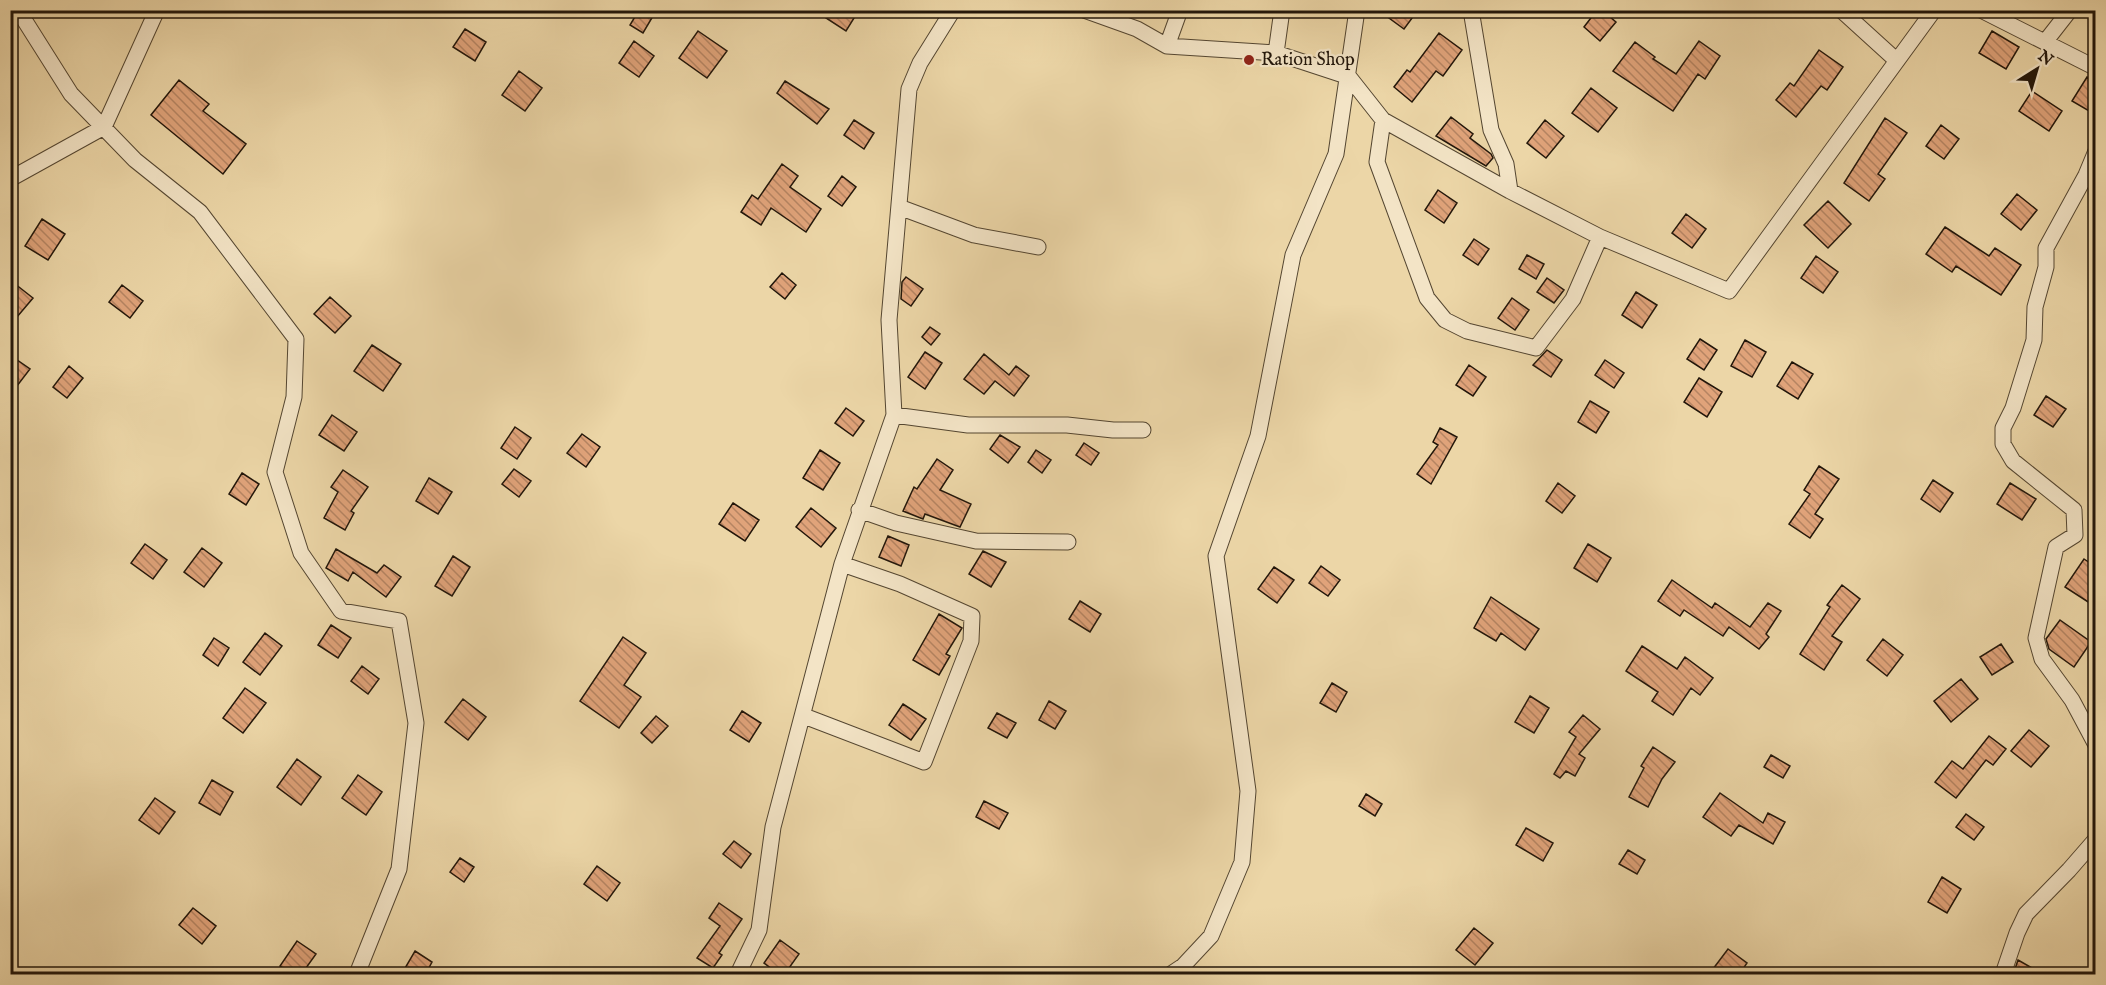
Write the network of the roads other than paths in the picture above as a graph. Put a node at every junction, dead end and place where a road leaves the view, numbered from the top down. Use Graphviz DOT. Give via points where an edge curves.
graph roads {
  1 [pos="18,10"];
  2 [pos="157,10"];
  3 [pos="953,10"];
  4 [pos="1084,10"];
  5 [pos="1180,10"];
  6 [pos="1282,10"];
  7 [pos="1357,10"];
  8 [pos="1471,10"];
  9 [pos="1841,10"];
  10 [pos="1934,10"];
  11 [pos="1981,10"];
  12 [pos="2070,10"];
  13 [pos="2045,42"];
  14 [pos="1167,46"];
  15 [pos="1275,53"];
  16 [pos="1896,60"];
  17 [pos="2096,68"];
  18 [pos="1348,77"];
  19 [pos="1383,120"];
  20 [pos="104,127"];
  21 [pos="2096,151"];
  22 [pos="10,179"];
  23 [pos="1510,191"];
  24 [pos="899,207"];
  25 [pos="1600,237"];
  26 [pos="1038,247"];
  27 [pos="894,415"];
  28 [pos="1143,430"];
  29 [pos="859,510"];
  30 [pos="1068,542"];
  31 [pos="842,564"];
  32 [pos="804,716"];
  33 [pos="2096,745"];
  34 [pos="2096,839"];
  35 [pos="357,975"];
  36 [pos="738,975"];
  37 [pos="1171,975"];
  38 [pos="2003,975"];
  1 -- 20 [label="street" via="71,94"];
  2 -- 20 [label="street"];
  3 -- 24 [label="street" via="909,88"];
  4 -- 14 [label="street" via="1137,29"];
  5 -- 14 [label="street"];
  6 -- 15 [label="street"];
  7 -- 18 [label="street"];
  8 -- 23 [label="street" via="1491,130 1506,164"];
  9 -- 16 [label="street"];
  10 -- 16 [label="street"];
  11 -- 13 [label="street"];
  12 -- 13 [label="street"];
  13 -- 17 [label="street"];
  14 -- 15 [label="street"];
  15 -- 18 [label="street"];
  16 -- 25 [label="street" via="1729,291"];
  18 -- 19 [label="street"];
  18 -- 37 [label="street" via="1336,154 1293,255 1258,436 1216,556 1248,791 1242,862 1211,936"];
  19 -- 23 [label="street"];
  19 -- 25 [label="street" via="1377,162 1427,298 1445,320 1467,331 1536,348 1573,299"];
  20 -- 22 [label="street"];
  20 -- 35 [label="street" via="135,160 200,212 296,339 294,397 275,472 301,554 340,611 399,621 416,723 399,869"];
  21 -- 33 [label="street" via="2046,248 2046,267 2034,307 2034,340 2003,428 2002,444 2013,461 2074,510 2074,535 2056,547 2036,638 2042,658 2072,700"];
  23 -- 25 [label="street"];
  24 -- 26 [label="street" via="974,235"];
  24 -- 27 [label="street" via="889,320"];
  27 -- 28 [label="street" via="968,425"];
  27 -- 29 [label="street"];
  29 -- 30 [label="street" via="896,524 976,541"];
  29 -- 31 [label="street"];
  31 -- 32 [label="street"];
  31 -- 32 [label="street" via="972,616 971,641 924,762"];
  32 -- 36 [label="street" via="773,827 759,930"];
  34 -- 38 [label="street" via="2026,914"];
}
